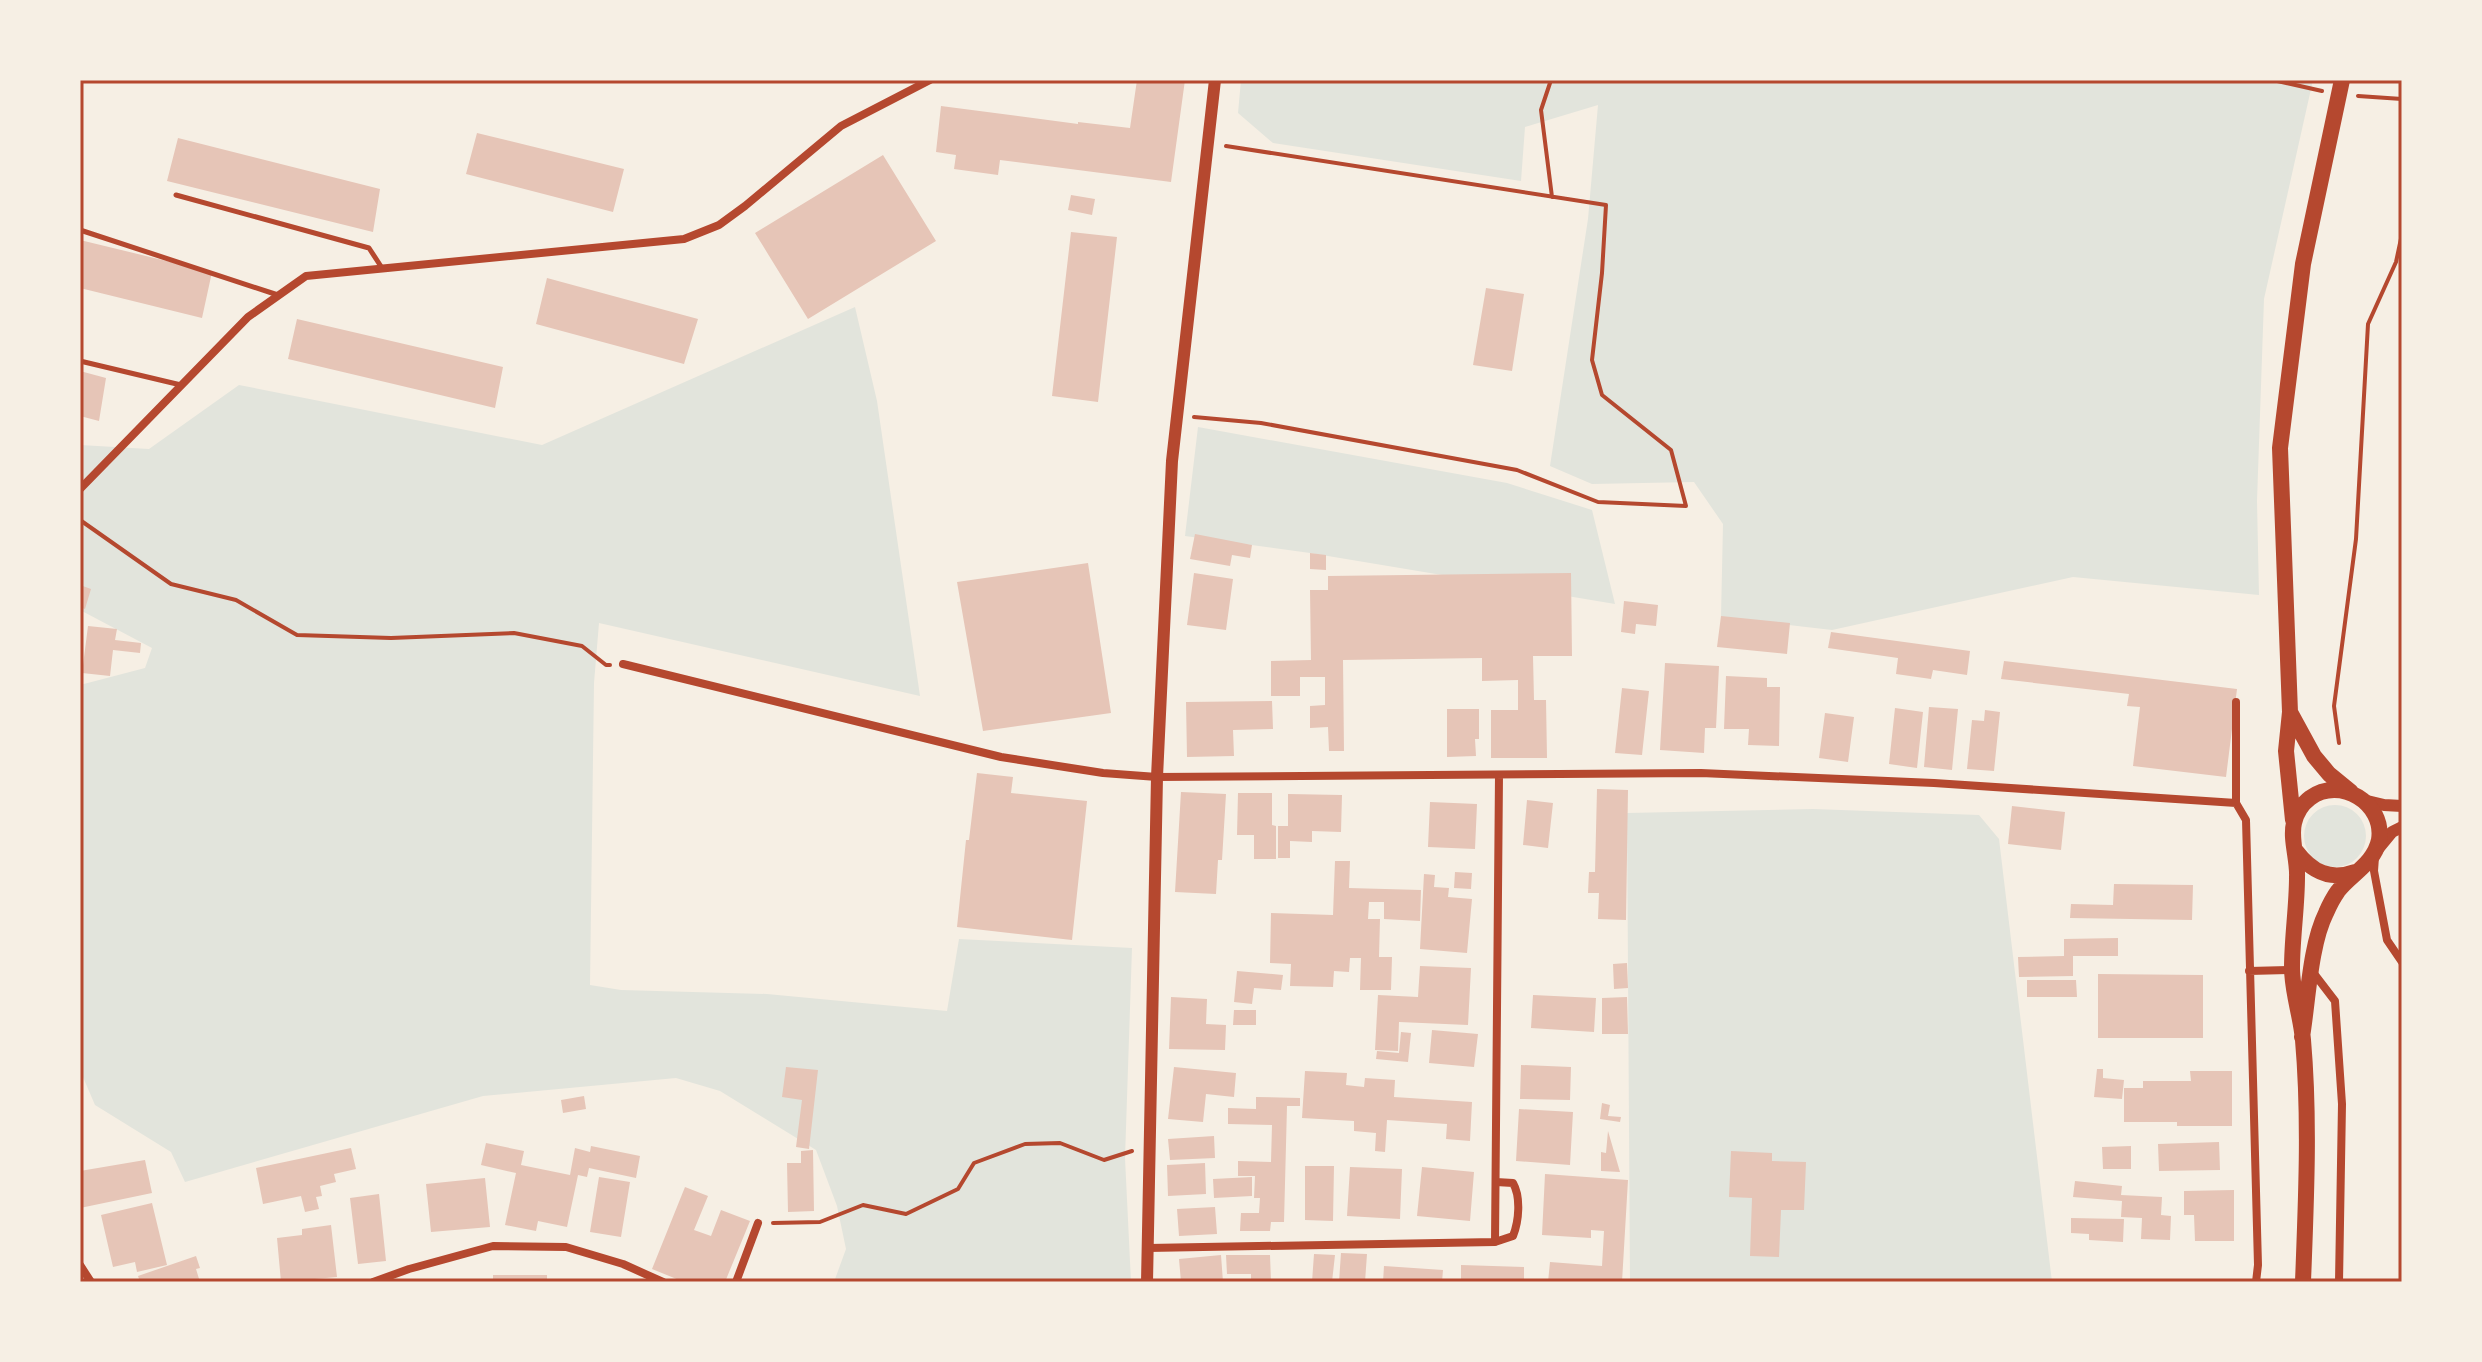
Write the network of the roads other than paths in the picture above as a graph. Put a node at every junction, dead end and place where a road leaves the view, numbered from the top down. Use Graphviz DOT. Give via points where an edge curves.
graph roads {
  1 [pos="930,80"];
  2 [pos="1215,80"];
  3 [pos="2340,88"];
  4 [pos="176,195"];
  5 [pos="80,230"];
  6 [pos="382,269"];
  7 [pos="279,295"];
  8 [pos="80,361"];
  9 [pos="182,385"];
  10 [pos="80,489"];
  11 [pos="623,664"];
  12 [pos="2236,702"];
  13 [pos="2290,712"];
  14 [pos="1499,775"];
  15 [pos="1157,777"];
  16 [pos="2357,796"];
  17 [pos="2236,803"];
  18 [pos="2402,806"];
  19 [pos="2294,823"];
  20 [pos="2402,827"];
  21 [pos="2296,851"];
  22 [pos="2376,851"];
  23 [pos="2357,871"];
  24 [pos="2378,895"];
  25 [pos="2402,962"];
  26 [pos="2292,970"];
  27 [pos="2249,971"];
  28 [pos="2312,971"];
  29 [pos="2302,1037"];
  30 [pos="1496,1182"];
  31 [pos="758,1223"];
  32 [pos="1495,1242"];
  33 [pos="1148,1248"];
  34 [pos="80,1265"];
  35 [pos="91,1282"];
  36 [pos="373,1282"];
  37 [pos="663,1282"];
  38 [pos="736,1282"];
  39 [pos="1147,1282"];
  40 [pos="2256,1282"];
  41 [pos="2303,1282"];
  42 [pos="2339,1282"];
  1 -- 6 [label="street" via="841,126 728,219 684,239"];
  2 -- 15 [label="street" via="1172,461"];
  3 -- 13 [label="main road" via="2303,264 2280,448"];
  4 -- 6 [label="lane" via="369,248"];
  5 -- 7 [label="lane"];
  6 -- 7 [label="street" via="306,276"];
  7 -- 9 [label="street" via="248,317"];
  8 -- 9 [label="lane"];
  9 -- 10 [label="street"];
  11 -- 15 [label="street" via="1001,757"];
  12 -- 17 [label="street"];
  13 -- 16 [label="main road" via="2314,756"];
  13 -- 19 [label="main road" via="2286,751"];
  14 -- 15 [label="street"];
  14 -- 17 [label="street" via="1701,773"];
  14 -- 30 [label="street"];
  15 -- 33 [label="street"];
  16 -- 18 [label="street"];
  16 -- 19 [label="main road" via="2322,792 2299,809"];
  16 -- 22 [label="main road" via="2373,810 2378,824"];
  17 -- 27 [label="street" via="2246,820"];
  19 -- 21 [label="main road"];
  20 -- 22 [label="street"];
  21 -- 23 [label="main road" via="2316,872 2343,876"];
  21 -- 26 [label="main road"];
  22 -- 23 [label="main road"];
  22 -- 24 [label="street"];
  23 -- 24 [label="street" via="2372,880"];
  23 -- 28 [label="main road" via="2325,914"];
  24 -- 25 [label="street" via="2387,940"];
  26 -- 27 [label="street"];
  26 -- 29 [label="main road"];
  27 -- 40 [label="street"];
  28 -- 29 [label="main road"];
  28 -- 42 [label="street" via="2335,1001 2342,1104"];
  29 -- 41 [label="main road"];
  30 -- 32 [label="street"];
  30 -- 32 [label="street" via="1513,1183 1518,1192 1513,1236"];
  31 -- 38 [label="street"];
  32 -- 33 [label="street"];
  33 -- 39 [label="street"];
  34 -- 35 [label="street"];
  36 -- 37 [label="street" via="493,1246 566,1247"];
}
